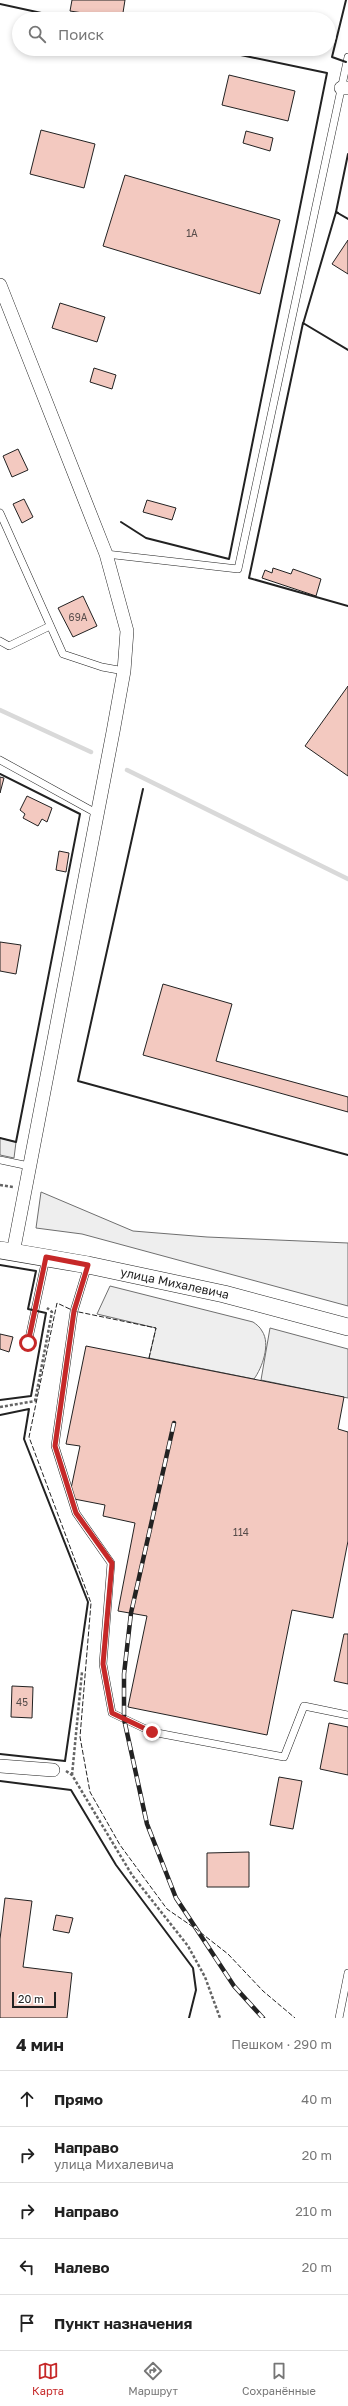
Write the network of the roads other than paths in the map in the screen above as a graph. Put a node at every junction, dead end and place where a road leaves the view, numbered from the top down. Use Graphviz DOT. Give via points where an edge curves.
graph roads {
  1 [pos="348,57"];
  2 [pos="344,88"];
  3 [pos="0,285"];
  4 [pos="0,513"];
  5 [pos="106,554"];
  6 [pos="50,626"];
  7 [pos="0,641"];
  8 [pos="124,671"];
  9 [pos="0,760"];
  10 [pos="96,813"];
  11 [pos="0,1160"];
  12 [pos="28,1166"];
  13 [pos="6,1252"];
  14 [pos="46,1257"];
  15 [pos="88,1265"];
  16 [pos="348,1327"];
  17 [pos="28,1343"];
  18 [pos="348,1715"];
  19 [pos="0,1766"];
  20 [pos="53,1770"];
  21 [pos="348,1973"];
  22 [pos="339,2018"];
  1 -- 2 [label="lane"];
  2 -- 5 [label="lane" via="238,569"];
  3 -- 5 [label="street"];
  4 -- 6 [label="lane"];
  5 -- 8 [label="street" via="127,631"];
  6 -- 7 [label="lane" via="9,646"];
  6 -- 8 [label="lane" via="63,654 102,667"];
  8 -- 10 [label="street"];
  9 -- 10 [label="lane"];
  10 -- 12 [label="street"];
  11 -- 12 [label="lane"];
  12 -- 13 [label="street"];
  13 -- 14 [label="street, улица Михалевича"];
  14 -- 15 [label="street, улица Михалевича"];
  14 -- 17 [label="lane"];
  15 -- 16 [label="street, улица Михалевича" via="224,1294"];
  15 -- 18 [label="lane" via="74,1311 55,1446 76,1513 112,1563 103,1664 112,1713 152,1732 284,1757 304,1706"];
  19 -- 20 [label="street"];
  21 -- 22 [label="lane"];
}
